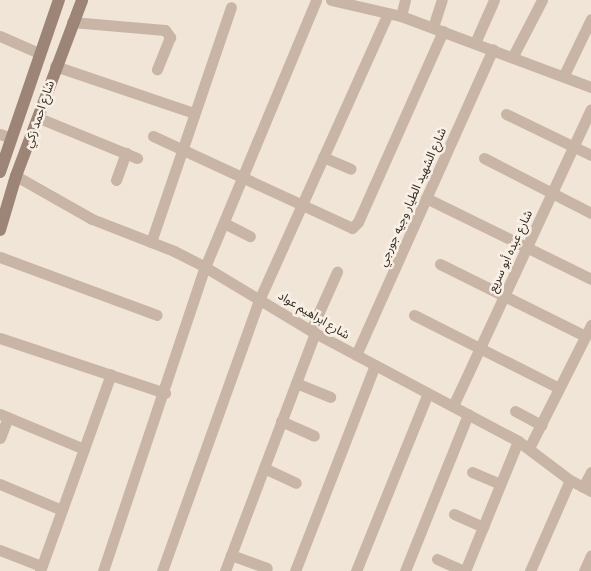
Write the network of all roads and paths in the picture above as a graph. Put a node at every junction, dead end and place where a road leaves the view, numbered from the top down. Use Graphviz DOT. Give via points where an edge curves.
graph roads {
  1 [pos="59,0"];
  2 [pos="82,0"];
  3 [pos="316,0"];
  4 [pos="331,0"];
  5 [pos="405,0"];
  6 [pos="442,0"];
  7 [pos="494,0"];
  8 [pos="542,0"];
  9 [pos="231,7"];
  10 [pos="388,13"];
  11 [pos="401,16"];
  12 [pos="72,22"];
  13 [pos="590,22"];
  14 [pos="438,29"];
  15 [pos="0,36"];
  16 [pos="475,43"];
  17 [pos="493,49"];
  18 [pos="39,53"];
  19 [pos="513,56"];
  20 [pos="55,66"];
  21 [pos="157,70"];
  22 [pos="564,75"];
  23 [pos="591,87"];
  24 [pos="591,109"];
  25 [pos="194,113"];
  26 [pos="506,114"];
  27 [pos="39,118"];
  28 [pos="6,136"];
  29 [pos="153,136"];
  30 [pos="573,147"];
  31 [pos="182,149"];
  32 [pos="126,153"];
  33 [pos="591,155"];
  34 [pos="323,157"];
  35 [pos="137,158"];
  36 [pos="484,158"];
  37 [pos="352,169"];
  38 [pos="0,172"];
  39 [pos="16,176"];
  40 [pos="242,178"];
  41 [pos="116,180"];
  42 [pos="552,193"];
  43 [pos="426,198"];
  44 [pos="302,205"];
  45 [pos="591,213"];
  46 [pos="224,223"];
  47 [pos="0,230"];
  48 [pos="250,236"];
  49 [pos="151,242"];
  50 [pos="528,246"];
  51 [pos="0,257"];
  52 [pos="440,264"];
  53 [pos="205,267"];
  54 [pos="337,272"];
  55 [pos="591,280"];
  56 [pos="504,296"];
  57 [pos="260,298"];
  58 [pos="157,315"];
  59 [pos="414,315"];
  60 [pos="591,325"];
  61 [pos="313,331"];
  62 [pos="585,336"];
  63 [pos="0,338"];
  64 [pos="480,348"];
  65 [pos="356,355"];
  66 [pos="375,365"];
  67 [pos="111,374"];
  68 [pos="296,383"];
  69 [pos="559,388"];
  70 [pos="428,393"];
  71 [pos="165,394"];
  72 [pos="330,397"];
  73 [pos="453,406"];
  74 [pos="515,410"];
  75 [pos="468,414"];
  76 [pos="4,415"];
  77 [pos="281,421"];
  78 [pos="541,424"];
  79 [pos="314,436"];
  80 [pos="0,438"];
  81 [pos="518,441"];
  82 [pos="529,448"];
  83 [pos="84,449"];
  84 [pos="264,468"];
  85 [pos="472,472"];
  86 [pos="591,472"];
  87 [pos="570,480"];
  88 [pos="296,483"];
  89 [pos="0,484"];
  90 [pos="500,484"];
  91 [pos="587,489"];
  92 [pos="62,510"];
  93 [pos="454,514"];
  94 [pos="483,527"];
  95 [pos="0,550"];
  96 [pos="231,555"];
  97 [pos="591,555"];
  98 [pos="437,559"];
  99 [pos="267,568"];
  100 [pos="41,569"];
  101 [pos="104,571"];
  102 [pos="162,571"];
  103 [pos="225,571"];
  104 [pos="296,571"];
  105 [pos="356,571"];
  106 [pos="404,571"];
  107 [pos="465,571"];
  108 [pos="530,571"];
  109 [pos="584,571"];
  1 -- 18 [label="street, شارع احمد زكي"];
  2 -- 12 [label="street, شارع احمد زكي"];
  3 -- 40 [label="street"];
  4 -- 10 [label="street"];
  5 -- 11 [label="street"];
  6 -- 14 [label="street"];
  7 -- 16 [label="street"];
  8 -- 19 [label="street"];
  9 -- 25 [label="street"];
  10 -- 11 [label="street"];
  10 -- 34 [label="street"];
  11 -- 14 [label="street"];
  12 -- 20 [label="street, شارع احمد زكي"];
  12 -- 21 [label="street" via="165,30 170,37"];
  13 -- 22 [label="street"];
  14 -- 16 [label="street"];
  14 -- 44 [label="street" via="358,222 352,228"];
  15 -- 18 [label="street"];
  16 -- 17 [label="street"];
  17 -- 19 [label="street"];
  17 -- 43 [label="street, شارع الشهيد الطيار وجيه جورجي"];
  18 -- 28 [label="street, شارع احمد زكي"];
  19 -- 22 [label="street"];
  20 -- 25 [label="street"];
  20 -- 27 [label="street, شارع احمد زكي"];
  22 -- 23 [label="street"];
  24 -- 30 [label="street, شارع عبده أبو سريع"];
  25 -- 31 [label="street"];
  26 -- 30 [label="street"];
  27 -- 32 [label="street"];
  27 -- 39 [label="street, شارع احمد زكي"];
  28 -- 38 [label="street, شارع احمد زكي"];
  29 -- 31 [label="street"];
  30 -- 33 [label="street"];
  30 -- 42 [label="street, شارع عبده أبو سريع"];
  31 -- 40 [label="street"];
  31 -- 49 [label="street"];
  32 -- 35 [label="street"];
  32 -- 41 [label="street"];
  34 -- 37 [label="street"];
  34 -- 44 [label="street"];
  36 -- 42 [label="street"];
  39 -- 47 [label="street, شارع احمد زكي"];
  39 -- 49 [label="street, شارع ابراهيم عواد" via="92,219"];
  40 -- 44 [label="street"];
  40 -- 46 [label="street"];
  42 -- 45 [label="street"];
  42 -- 50 [label="street, شارع عبده أبو سريع"];
  43 -- 50 [label="street"];
  43 -- 65 [label="street, شارع الشهيد الطيار وجيه جورجي"];
  44 -- 57 [label="street"];
  46 -- 48 [label="street"];
  46 -- 53 [label="street"];
  49 -- 53 [label="street, شارع ابراهيم عواد"];
  50 -- 55 [label="street"];
  50 -- 56 [label="street, شارع عبده أبو سريع"];
  51 -- 58 [label="street"];
  52 -- 56 [label="street"];
  53 -- 57 [label="street, شارع ابراهيم عواد"];
  53 -- 71 [label="street"];
  54 -- 61 [label="street"];
  56 -- 62 [label="street"];
  56 -- 64 [label="street, شارع عبده أبو سريع"];
  57 -- 61 [label="street, شارع ابراهيم عواد"];
  57 -- 102 [label="street"];
  59 -- 64 [label="street"];
  60 -- 62 [label="street"];
  61 -- 65 [label="street, شارع ابراهيم عواد"];
  61 -- 68 [label="street"];
  62 -- 69 [label="street"];
  63 -- 67 [label="street"];
  64 -- 69 [label="street"];
  64 -- 73 [label="street, شارع عبده أبو سريع"];
  65 -- 66 [label="street, شارع ابراهيم عواد"];
  66 -- 70 [label="street, شارع ابراهيم عواد"];
  66 -- 104 [label="street"];
  67 -- 71 [label="street"];
  67 -- 83 [label="street"];
  68 -- 72 [label="street"];
  68 -- 77 [label="street"];
  69 -- 78 [label="street"];
  70 -- 73 [label="street, شارع ابراهيم عواد"];
  70 -- 105 [label="street"];
  71 -- 101 [label="street"];
  73 -- 75 [label="street, شارع ابراهيم عواد"];
  74 -- 78 [label="street"];
  75 -- 81 [label="street, شارع ابراهيم عواد"];
  75 -- 106 [label="street"];
  76 -- 80 [label="street"];
  76 -- 83 [label="street"];
  77 -- 79 [label="street"];
  77 -- 84 [label="street"];
  78 -- 82 [label="street"];
  81 -- 82 [label="street, شارع ابراهيم عواد"];
  81 -- 90 [label="street"];
  82 -- 87 [label="street, شارع ابراهيم عواد"];
  83 -- 92 [label="street"];
  84 -- 88 [label="street"];
  84 -- 96 [label="street"];
  85 -- 90 [label="street"];
  86 -- 91 [label="street"];
  87 -- 91 [label="street, شارع ابراهيم عواد"];
  87 -- 108 [label="street"];
  89 -- 92 [label="street"];
  90 -- 94 [label="street"];
  92 -- 100 [label="street"];
  93 -- 94 [label="street"];
  94 -- 107 [label="street"];
  95 -- 100 [label="street"];
  96 -- 99 [label="street"];
  96 -- 103 [label="street"];
  97 -- 109 [label="street"];
  98 -- 107 [label="street"];
}
